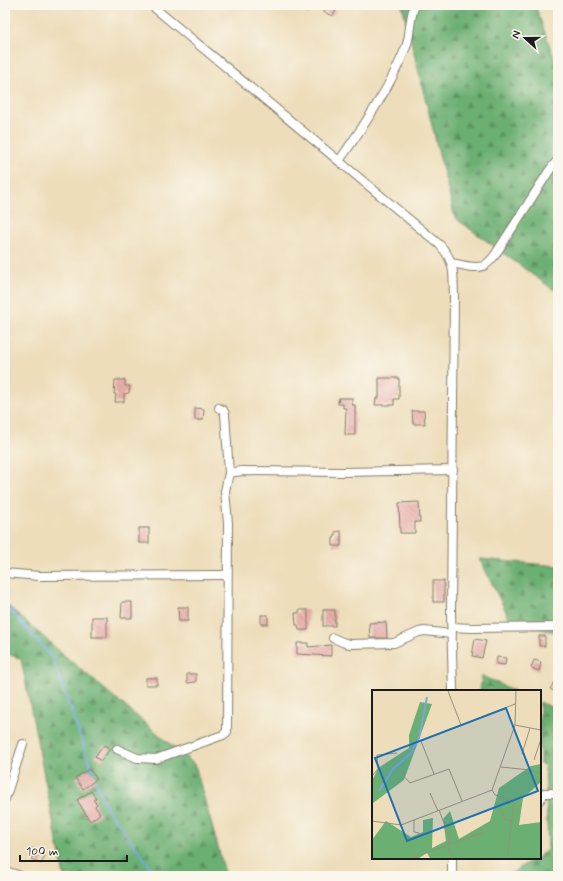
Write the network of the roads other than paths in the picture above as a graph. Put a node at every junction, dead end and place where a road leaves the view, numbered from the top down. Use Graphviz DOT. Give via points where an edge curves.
graph roads {
  1 [pos="151,5"];
  2 [pos="415,5"];
  3 [pos="558,160"];
  4 [pos="339,161"];
  5 [pos="452,263"];
  6 [pos="219,408"];
  7 [pos="453,470"];
  8 [pos="229,473"];
  9 [pos="5,573"];
  10 [pos="227,575"];
  11 [pos="558,627"];
  12 [pos="452,630"];
  13 [pos="333,638"];
  14 [pos="454,690"];
  15 [pos="23,744"];
  16 [pos="118,749"];
  17 [pos="558,793"];
  18 [pos="541,798"];
  19 [pos="5,799"];
  20 [pos="452,859"];
  21 [pos="5,871"];
  22 [pos="21,876"];
  23 [pos="452,876"];
  1 -- 4 [label="street"];
  2 -- 4 [label="street" via="407,45 400,60 363,126"];
  3 -- 5 [label="street" via="488,263 482,266 469,266"];
  4 -- 5 [label="street" via="440,245"];
  5 -- 7 [label="street"];
  6 -- 8 [label="street" via="225,414"];
  7 -- 8 [label="street"];
  7 -- 12 [label="street"];
  8 -- 10 [label="street" via="225,491 228,514"];
  9 -- 10 [label="street" via="39,576"];
  10 -- 16 [label="street" via="227,732 156,759 137,758"];
  11 -- 12 [label="street"];
  12 -- 13 [label="street" via="419,632 387,644 350,644"];
  12 -- 14 [label="street"];
  15 -- 19 [label="street"];
  17 -- 18 [label="street" via="544,793"];
  20 -- 23 [label="street"];
  21 -- 22 [label="street"];
}
